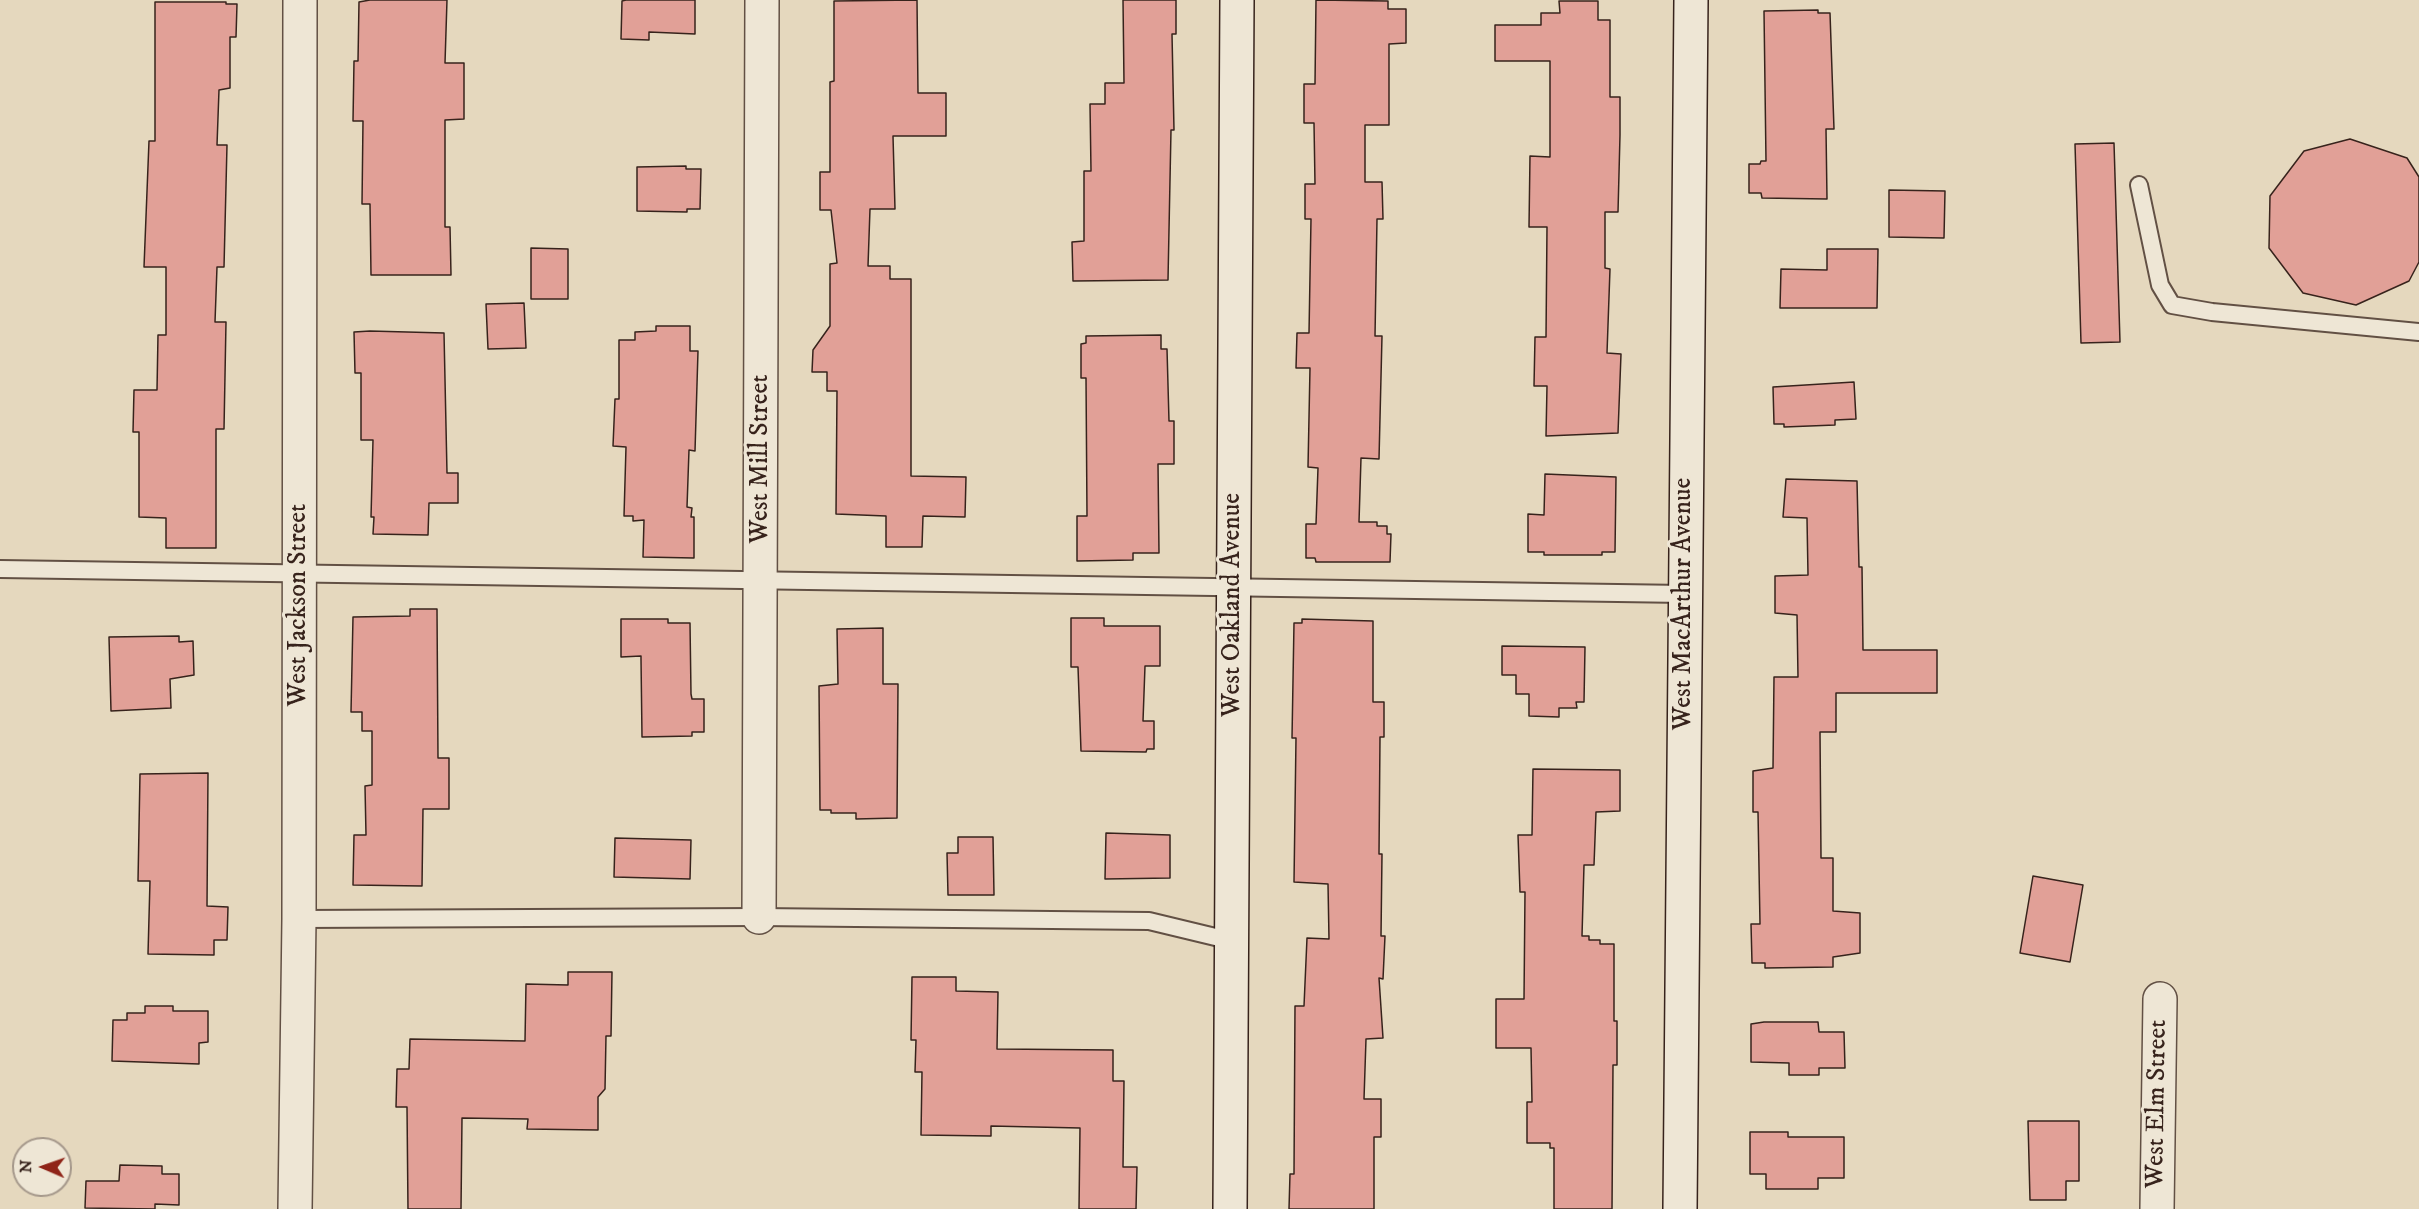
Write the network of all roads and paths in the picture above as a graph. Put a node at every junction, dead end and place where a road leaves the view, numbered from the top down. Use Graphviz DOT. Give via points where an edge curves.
graph roads {
  1 [pos="300,0"];
  2 [pos="762,0"];
  3 [pos="1237,0"];
  4 [pos="1691,0"];
  5 [pos="2139,185"];
  6 [pos="2419,332"];
  7 [pos="0,569"];
  8 [pos="300,574"];
  9 [pos="762,581"];
  10 [pos="1235,588"];
  11 [pos="1685,594"];
  12 [pos="759,917"];
  13 [pos="299,919"];
  14 [pos="1232,941"];
  15 [pos="2160,999"];
  16 [pos="295,1209"];
  17 [pos="1230,1209"];
  18 [pos="1680,1209"];
  19 [pos="2157,1209"];
  1 -- 8 [label="main road, West Jackson Street"];
  2 -- 9 [label="main road, West Mill Street"];
  3 -- 10 [label="main road, West Oakland Avenue"];
  4 -- 11 [label="main road, West MacArthur Avenue"];
  5 -- 6 [label="lane" via="2160,285 2172,305"];
  7 -- 8 [label="lane"];
  8 -- 9 [label="lane"];
  8 -- 13 [label="main road, West Jackson Street"];
  9 -- 10 [label="lane"];
  9 -- 12 [label="main road, West Mill Street"];
  10 -- 11 [label="lane"];
  10 -- 14 [label="main road, West Oakland Avenue"];
  11 -- 18 [label="main road, West MacArthur Avenue"];
  12 -- 13 [label="lane"];
  12 -- 14 [label="lane" via="1149,921"];
  13 -- 16 [label="main road, West Jackson Street"];
  14 -- 17 [label="main road, West Oakland Avenue"];
  15 -- 19 [label="main road, West Elm Street"];
}
